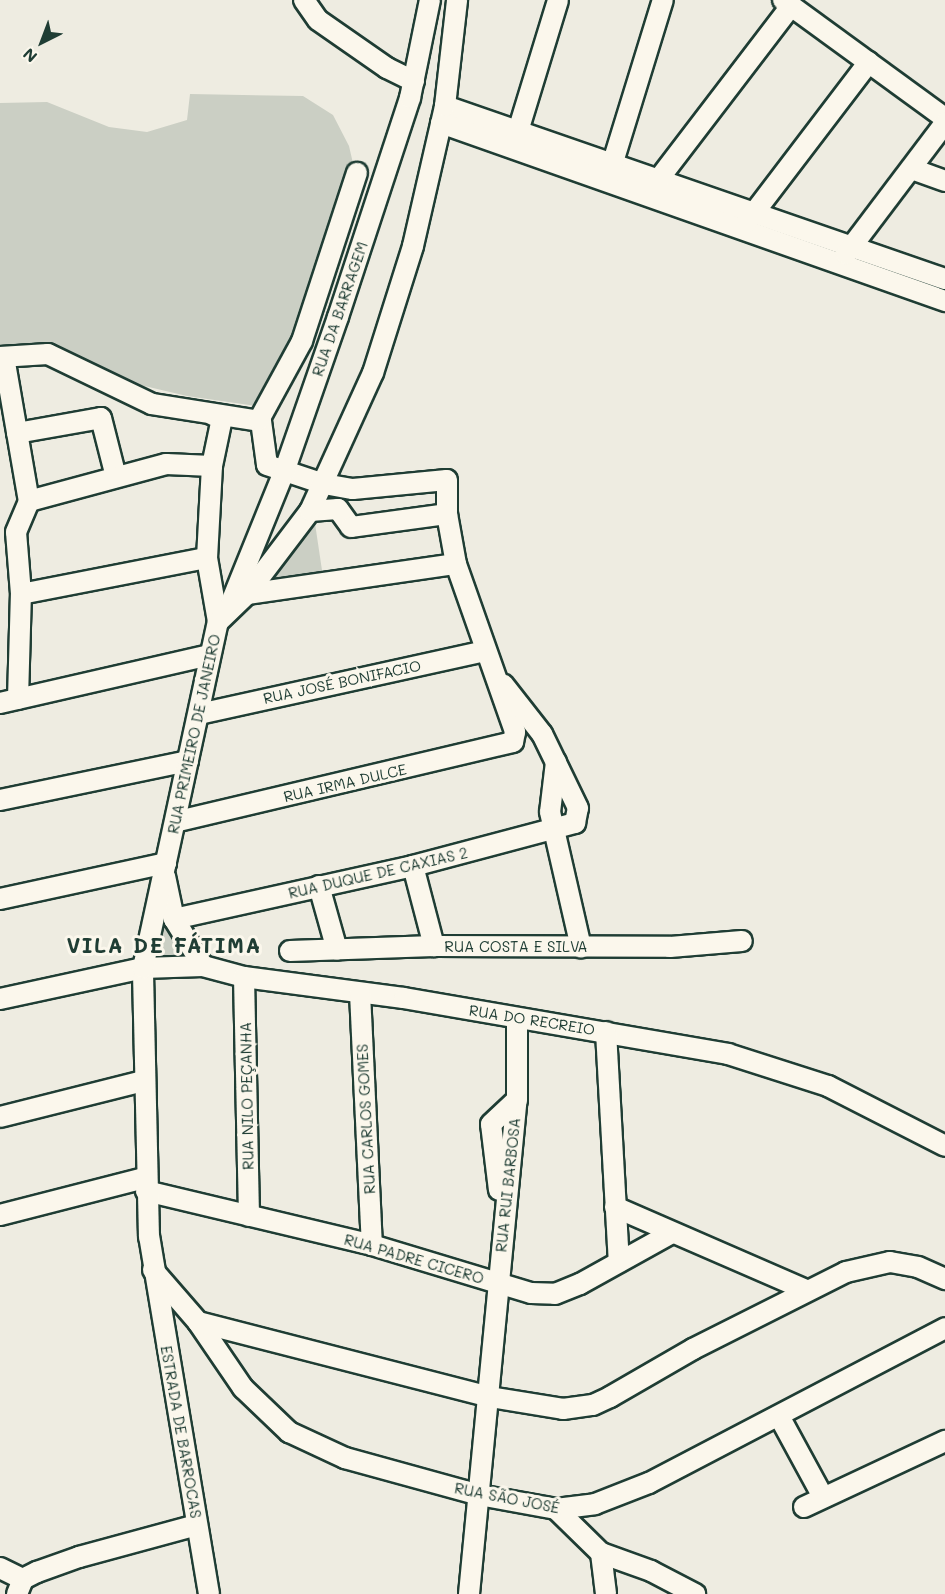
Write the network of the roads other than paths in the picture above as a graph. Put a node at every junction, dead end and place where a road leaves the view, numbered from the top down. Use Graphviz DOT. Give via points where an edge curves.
graph roads {
  1 [pos="304,0"];
  2 [pos="430,0"];
  3 [pos="558,0"];
  4 [pos="663,0"];
  5 [pos="450,2"];
  6 [pos="787,3"];
  7 [pos="869,62"];
  8 [pos="414,81"];
  9 [pos="443,115"];
  10 [pos="945,118"];
  11 [pos="945,123"];
  12 [pos="516,138"];
  13 [pos="912,169"];
  14 [pos="357,172"];
  15 [pos="610,172"];
  16 [pos="945,181"];
  17 [pos="656,188"];
  18 [pos="747,221"];
  19 [pos="853,246"];
  20 [pos="838,263"];
  21 [pos="945,279"];
  22 [pos="945,301"];
  23 [pos="2,357"];
  24 [pos="213,415"];
  25 [pos="260,420"];
  26 [pos="17,433"];
  27 [pos="212,466"];
  28 [pos="284,472"];
  29 [pos="116,477"];
  30 [pos="324,484"];
  31 [pos="29,501"];
  32 [pos="310,511"];
  33 [pos="447,514"];
  34 [pos="207,558"];
  35 [pos="456,564"];
  36 [pos="21,594"];
  37 [pos="247,594"];
  38 [pos="222,617"];
  39 [pos="485,651"];
  40 [pos="210,655"];
  41 [pos="495,675"];
  42 [pos="9,701"];
  43 [pos="199,714"];
  44 [pos="188,761"];
  45 [pos="556,762"];
  46 [pos="0,800"];
  47 [pos="176,822"];
  48 [pos="552,831"];
  49 [pos="413,866"];
  50 [pos="165,868"];
  51 [pos="319,886"];
  52 [pos="0,899"];
  53 [pos="174,919"];
  54 [pos="742,941"];
  55 [pos="434,946"];
  56 [pos="581,947"];
  57 [pos="337,950"];
  58 [pos="290,951"];
  59 [pos="204,966"];
  60 [pos="142,968"];
  61 [pos="244,977"];
  62 [pos="360,993"];
  63 [pos="0,999"];
  64 [pos="518,1018"];
  65 [pos="606,1032"];
  66 [pos="143,1081"];
  67 [pos="0,1117"];
  68 [pos="945,1146"];
  69 [pos="145,1184"];
  70 [pos="615,1207"];
  71 [pos="0,1215"];
  72 [pos="249,1216"];
  73 [pos="672,1233"];
  74 [pos="372,1245"];
  75 [pos="619,1262"];
  76 [pos="153,1270"];
  77 [pos="945,1279"];
  78 [pos="500,1284"];
  79 [pos="806,1290"];
  80 [pos="198,1322"];
  81 [pos="945,1328"];
  82 [pos="490,1397"];
  83 [pos="779,1416"];
  84 [pos="945,1441"];
  85 [pos="479,1495"];
  86 [pos="823,1497"];
  87 [pos="804,1507"];
  88 [pos="556,1509"];
  89 [pos="197,1525"];
  90 [pos="601,1553"];
  91 [pos="0,1568"];
  92 [pos="20,1587"];
  93 [pos="209,1594"];
  94 [pos="469,1594"];
  95 [pos="606,1594"];
  96 [pos="695,1594"];
  1 -- 8 [label="street" via="318,20 387,68"];
  2 -- 8 [label="street, RUA DA BARRAGEM"];
  3 -- 12 [label="street"];
  4 -- 15 [label="street"];
  5 -- 9 [label="street"];
  6 -- 7 [label="street"];
  6 -- 17 [label="street"];
  7 -- 10 [label="street"];
  7 -- 18 [label="street"];
  8 -- 28 [label="street, RUA DA BARRAGEM"];
  9 -- 12 [label="street"];
  9 -- 30 [label="street" via="413,246 373,373"];
  11 -- 13 [label="street"];
  12 -- 15 [label="street"];
  13 -- 16 [label="street"];
  13 -- 19 [label="street"];
  14 -- 25 [label="street, RUA DA BARRAGEM" via="302,341"];
  15 -- 17 [label="street"];
  17 -- 18 [label="street"];
  18 -- 19 [label="street"];
  18 -- 20 [label="street"];
  19 -- 20 [label="street"];
  19 -- 21 [label="street"];
  20 -- 22 [label="street"];
  23 -- 24 [label="street" via="48,354 152,404"];
  23 -- 26 [label="street"];
  24 -- 25 [label="street"];
  24 -- 27 [label="street" via="222,418"];
  25 -- 28 [label="street" via="267,465"];
  26 -- 29 [label="street" via="101,417"];
  26 -- 31 [label="street"];
  27 -- 29 [label="street" via="166,464"];
  27 -- 34 [label="street"];
  28 -- 30 [label="street"];
  28 -- 38 [label="street, RUA DA BARRAGEM"];
  29 -- 31 [label="street"];
  30 -- 32 [label="street"];
  30 -- 33 [label="street" via="353,489 447,479"];
  31 -- 36 [label="street" via="16,531"];
  32 -- 33 [label="street" via="337,509 351,527"];
  32 -- 37 [label="street"];
  33 -- 35 [label="street"];
  34 -- 36 [label="street"];
  34 -- 38 [label="street"];
  35 -- 37 [label="street"];
  35 -- 39 [label="street"];
  36 -- 42 [label="street"];
  37 -- 38 [label="street"];
  38 -- 40 [label="street, RUA PRIMEIRO DE JANEIRO"];
  39 -- 41 [label="street"];
  39 -- 43 [label="street, RUA JOSÉ BONIFACIO"];
  40 -- 42 [label="street"];
  40 -- 43 [label="street, RUA PRIMEIRO DE JANEIRO"];
  41 -- 45 [label="street" via="536,726"];
  41 -- 47 [label="street, RUA IRMA DULCE" via="515,732 513,742"];
  43 -- 44 [label="street, RUA PRIMEIRO DE JANEIRO"];
  44 -- 46 [label="street"];
  44 -- 47 [label="street, RUA PRIMEIRO DE JANEIRO"];
  45 -- 48 [label="street" via="549,802"];
  45 -- 48 [label="street, RUA DUQUE DE CAXIAS 2" via="575,800 579,820"];
  47 -- 50 [label="street, RUA PRIMEIRO DE JANEIRO"];
  48 -- 49 [label="street, RUA DUQUE DE CAXIAS 2"];
  48 -- 56 [label="street"];
  49 -- 51 [label="street, RUA DUQUE DE CAXIAS 2"];
  49 -- 55 [label="street"];
  50 -- 52 [label="street"];
  50 -- 53 [label="street"];
  50 -- 60 [label="street, RUA PRIMEIRO DE JANEIRO"];
  51 -- 53 [label="street, RUA DUQUE DE CAXIAS 2"];
  51 -- 57 [label="street"];
  53 -- 59 [label="street"];
  54 -- 56 [label="street, RUA COSTA E SILVA"];
  55 -- 56 [label="street, RUA COSTA E SILVA"];
  55 -- 57 [label="street, RUA COSTA E SILVA"];
  57 -- 58 [label="street, RUA COSTA E SILVA"];
  59 -- 60 [label="street, RUA DO RECREIO"];
  59 -- 61 [label="street, RUA DO RECREIO"];
  60 -- 63 [label="street, RUA DO RECREIO"];
  60 -- 66 [label="street, RUA PRIMEIRO DE JANEIRO"];
  61 -- 62 [label="street, RUA DO RECREIO"];
  61 -- 72 [label="street, RUA NILO PEÇANHA"];
  62 -- 64 [label="street, RUA DO RECREIO"];
  62 -- 74 [label="street, RUA CARLOS GOMES"];
  64 -- 65 [label="street, RUA DO RECREIO"];
  64 -- 78 [label="street, RUA RUI BARBOSA" via="517,1100"];
  65 -- 68 [label="street, RUA DO RECREIO" via="778,1067 828,1086"];
  65 -- 70 [label="street"];
  66 -- 67 [label="street"];
  66 -- 69 [label="street, RUA PRIMEIRO DE JANEIRO"];
  69 -- 71 [label="street"];
  69 -- 72 [label="street, RUA PADRE CICERO"];
  69 -- 76 [label="street, RUA PRIMEIRO DE JANEIRO"];
  70 -- 73 [label="street"];
  70 -- 75 [label="street"];
  72 -- 74 [label="street, RUA PADRE CICERO"];
  73 -- 75 [label="street, RUA PADRE CICERO"];
  73 -- 79 [label="street"];
  74 -- 78 [label="street, RUA PADRE CICERO"];
  75 -- 78 [label="street, RUA PADRE CICERO" via="555,1294 531,1293"];
  76 -- 80 [label="street, RUA SÃO JOSÉ"];
  76 -- 89 [label="street, ESTRADA DE BARROCAS"];
  77 -- 79 [label="street" via="890,1262 846,1272"];
  78 -- 82 [label="street, RUA RUI BARBOSA"];
  79 -- 82 [label="street" via="593,1405 563,1409"];
  80 -- 82 [label="street"];
  80 -- 85 [label="street, RUA SÃO JOSÉ" via="243,1388 289,1432 345,1458"];
  81 -- 83 [label="street, RUA SÃO JOSÉ"];
  82 -- 85 [label="street, RUA RUI BARBOSA"];
  83 -- 86 [label="street"];
  83 -- 88 [label="street, RUA SÃO JOSÉ" via="615,1497 572,1509"];
  84 -- 86 [label="street"];
  85 -- 88 [label="street, RUA SÃO JOSÉ"];
  85 -- 94 [label="street, RUA RUI BARBOSA"];
  86 -- 87 [label="street"];
  88 -- 90 [label="street"];
  89 -- 92 [label="street" via="79,1557"];
  89 -- 93 [label="street, ESTRADA DE BARROCAS"];
  90 -- 95 [label="street"];
  90 -- 96 [label="street" via="651,1571"];
  91 -- 92 [label="street"];
}
